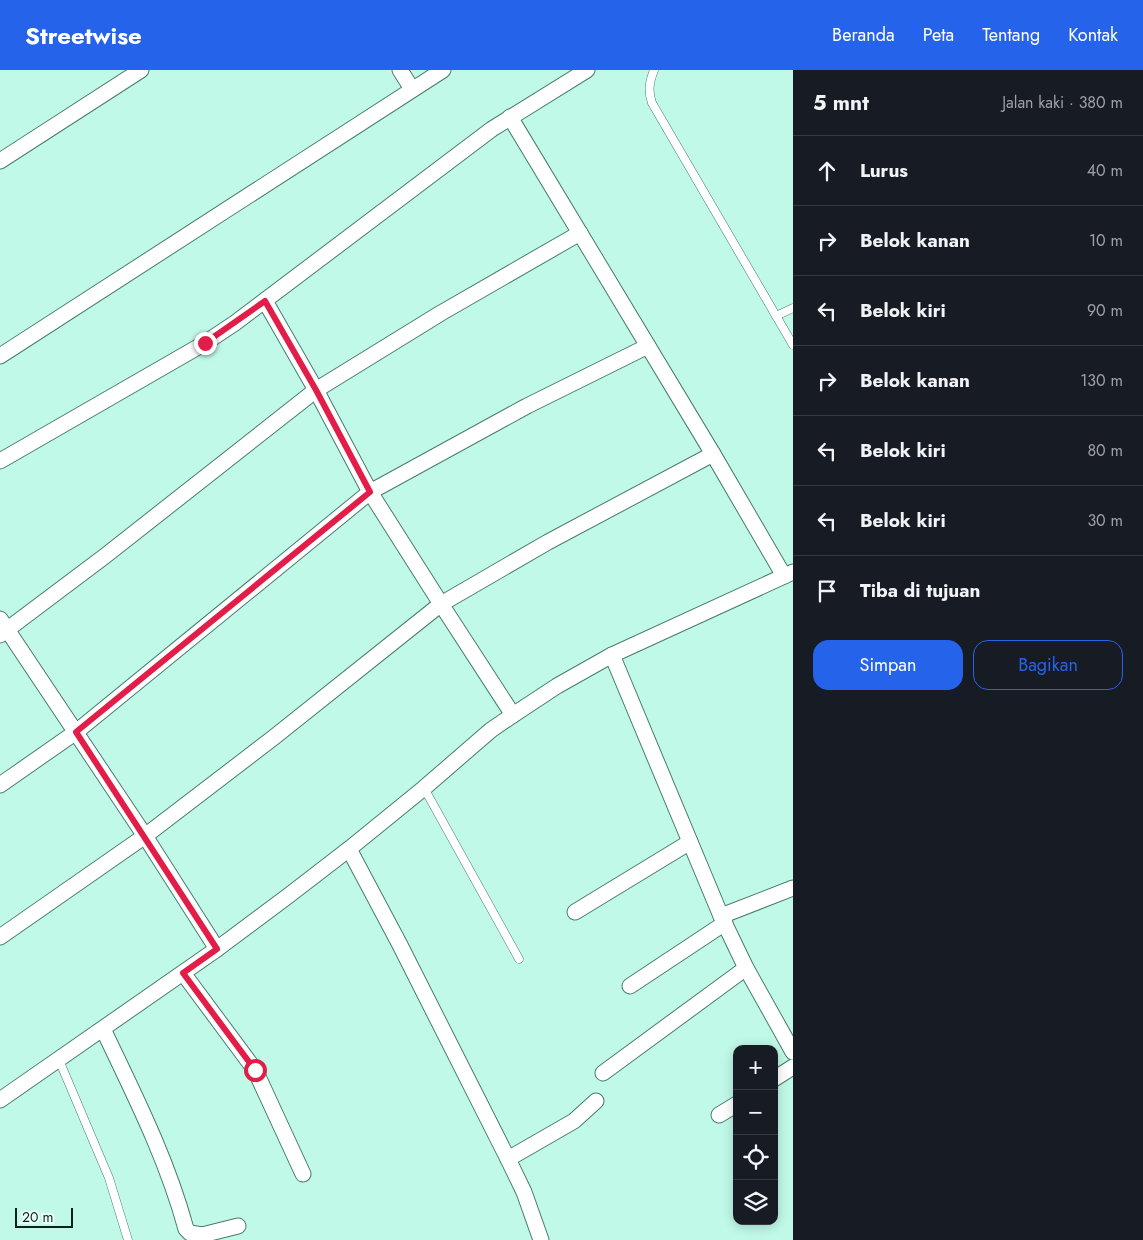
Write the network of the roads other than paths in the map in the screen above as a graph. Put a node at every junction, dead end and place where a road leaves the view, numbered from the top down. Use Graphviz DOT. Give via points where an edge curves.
graph roads {
  1 [pos="141,70"];
  2 [pos="400,70"];
  3 [pos="443,70"];
  4 [pos="587,70"];
  5 [pos="654,70"];
  6 [pos="412,89"];
  7 [pos="510,117"];
  8 [pos="0,161"];
  9 [pos="580,233"];
  10 [pos="265,301"];
  11 [pos="793,308"];
  12 [pos="776,316"];
  13 [pos="793,345"];
  14 [pos="648,346"];
  15 [pos="0,356"];
  16 [pos="316,390"];
  17 [pos="713,454"];
  18 [pos="0,461"];
  19 [pos="370,492"];
  20 [pos="788,574"];
  21 [pos="441,604"];
  22 [pos="2,628"];
  23 [pos="612,655"];
  24 [pos="514,714"];
  25 [pos="76,732"];
  26 [pos="0,785"];
  27 [pos="424,788"];
  28 [pos="145,836"];
  29 [pos="690,842"];
  30 [pos="349,849"];
  31 [pos="793,888"];
  32 [pos="576,912"];
  33 [pos="723,919"];
  34 [pos="0,937"];
  35 [pos="217,949"];
  36 [pos="519,959"];
  37 [pos="746,968"];
  38 [pos="183,973"];
  39 [pos="630,986"];
  40 [pos="103,1029"];
  41 [pos="793,1052"];
  42 [pos="59,1060"];
  43 [pos="793,1066"];
  44 [pos="603,1073"];
  45 [pos="778,1076"];
  46 [pos="0,1100"];
  47 [pos="596,1101"];
  48 [pos="733,1107"];
  49 [pos="719,1116"];
  50 [pos="508,1159"];
  51 [pos="303,1174"];
  52 [pos="238,1226"];
  53 [pos="128,1240"];
  54 [pos="541,1240"];
  1 -- 8 [label="street"];
  2 -- 6 [label="street"];
  3 -- 6 [label="street"];
  4 -- 7 [label="street"];
  5 -- 12 [label="lane" via="648,91 652,104"];
  6 -- 15 [label="street"];
  7 -- 9 [label="street"];
  7 -- 10 [label="street"];
  9 -- 14 [label="street"];
  9 -- 16 [label="street"];
  10 -- 16 [label="street"];
  10 -- 18 [label="street" via="205,343"];
  11 -- 12 [label="lane"];
  12 -- 13 [label="lane"];
  14 -- 17 [label="street"];
  14 -- 19 [label="street" via="527,406"];
  16 -- 19 [label="street"];
  16 -- 22 [label="street" via="105,556"];
  17 -- 20 [label="street"];
  17 -- 21 [label="street" via="548,542"];
  19 -- 21 [label="street"];
  19 -- 25 [label="street"];
  20 -- 23 [label="street"];
  21 -- 24 [label="street"];
  21 -- 28 [label="street"];
  22 -- 25 [label="street"];
  23 -- 24 [label="street"];
  23 -- 29 [label="street"];
  24 -- 27 [label="street"];
  25 -- 26 [label="street"];
  25 -- 28 [label="street"];
  27 -- 30 [label="street"];
  27 -- 36 [label="lane"];
  28 -- 34 [label="street"];
  28 -- 35 [label="street"];
  29 -- 32 [label="street"];
  29 -- 33 [label="street"];
  30 -- 35 [label="street"];
  30 -- 50 [label="street"];
  31 -- 33 [label="street"];
  33 -- 37 [label="street"];
  33 -- 39 [label="street"];
  35 -- 38 [label="street"];
  37 -- 41 [label="street"];
  37 -- 44 [label="street"];
  38 -- 40 [label="street"];
  38 -- 51 [label="street" via="255,1070"];
  40 -- 42 [label="street"];
  40 -- 52 [label="street" via="173,1186 186,1229 202,1235"];
  42 -- 46 [label="street"];
  42 -- 53 [label="lane" via="109,1178"];
  43 -- 45 [label="street"];
  47 -- 50 [label="street" via="574,1121"];
  48 -- 49 [label="street"];
  50 -- 54 [label="street"];
}
